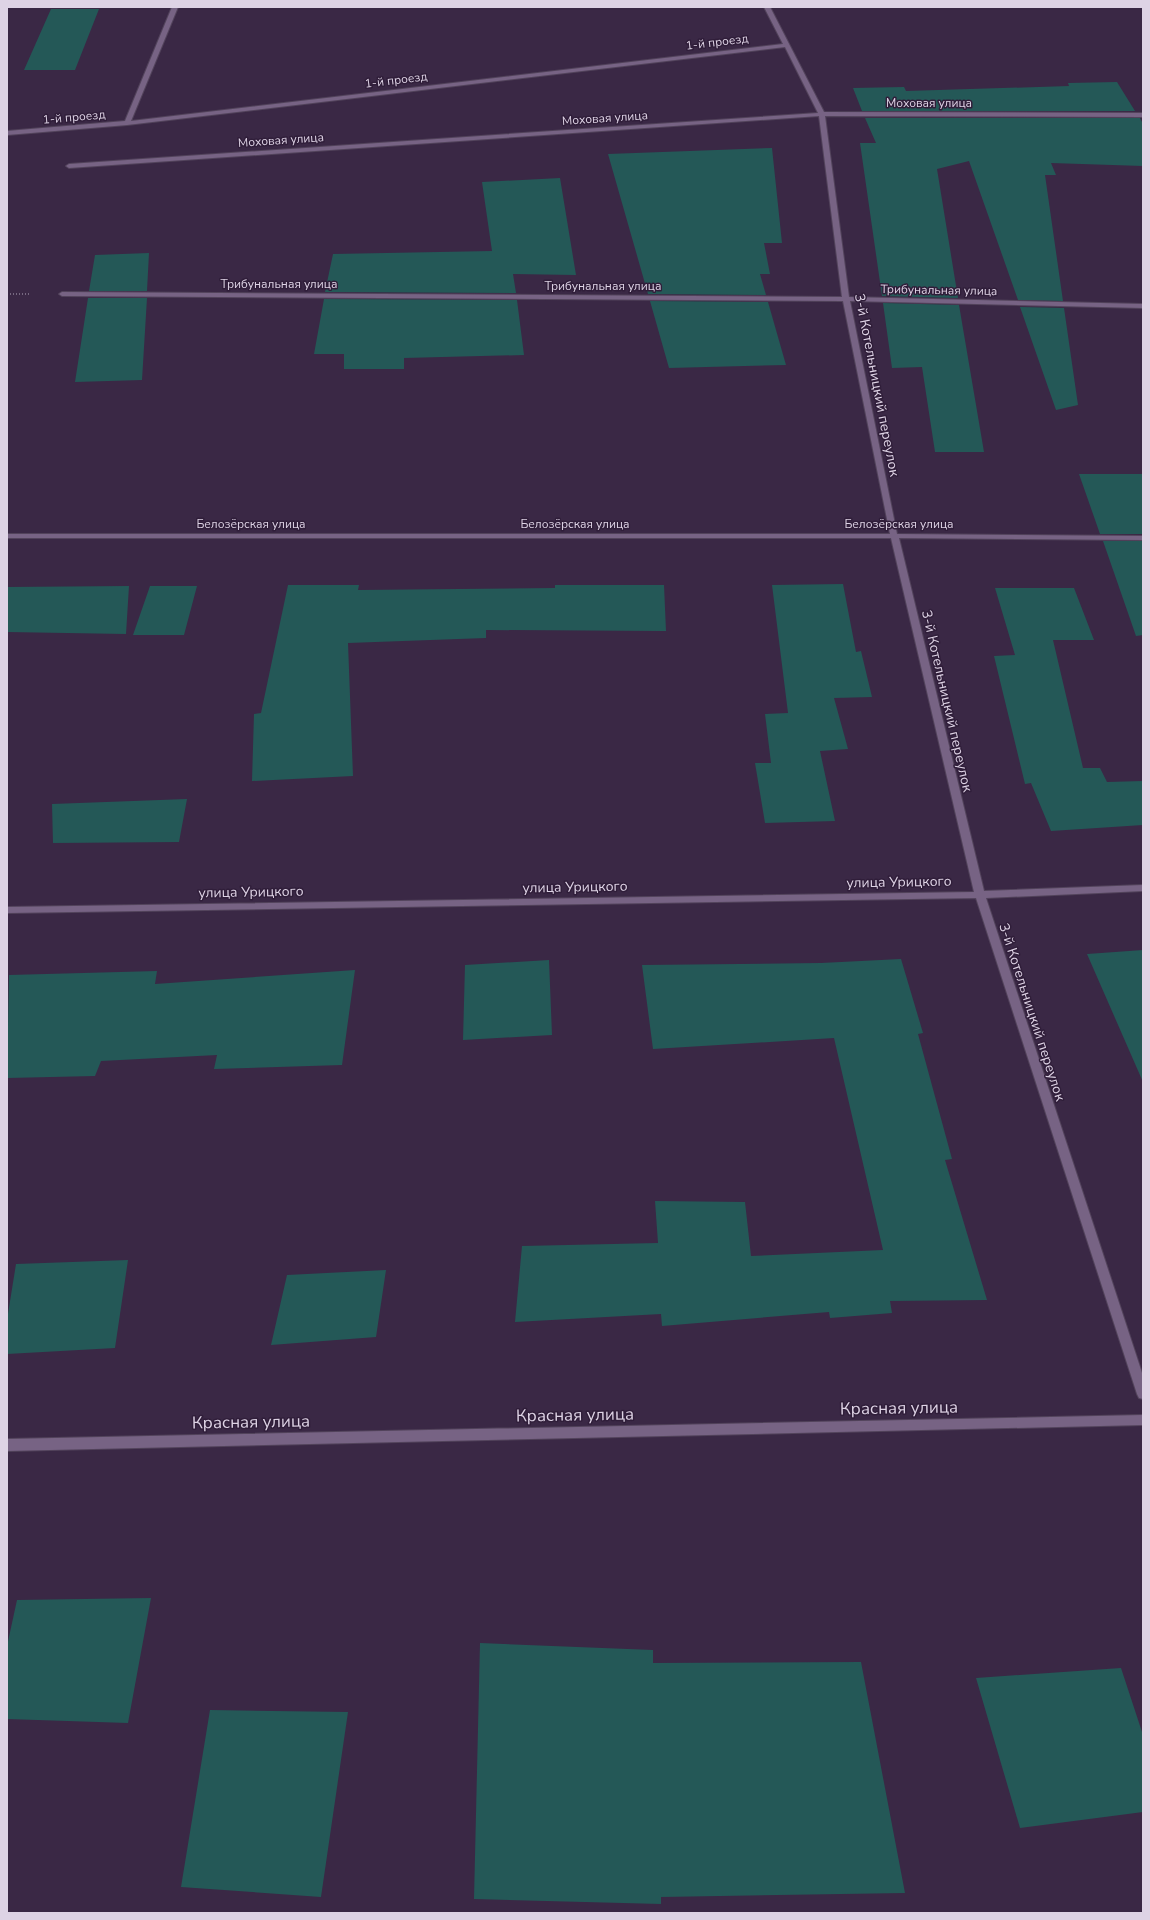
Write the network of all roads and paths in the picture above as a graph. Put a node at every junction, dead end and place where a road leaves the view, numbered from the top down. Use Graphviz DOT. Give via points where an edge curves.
graph roads {
  1 [pos="175,7"];
  2 [pos="767,7"];
  3 [pos="786,45"];
  4 [pos="822,114"];
  5 [pos="1143,115"];
  6 [pos="127,123"];
  7 [pos="7,133"];
  8 [pos="69,166"];
  9 [pos="62,294"];
  10 [pos="846,299"];
  11 [pos="1143,306"];
  12 [pos="7,536"];
  13 [pos="894,536"];
  14 [pos="1143,538"];
  15 [pos="1143,888"];
  16 [pos="980,894"];
  17 [pos="7,910"];
  18 [pos="1143,1394"];
  19 [pos="1143,1420"];
  20 [pos="7,1445"];
  1 -- 6 [label="street"];
  2 -- 3 [label="street, 3-й Котельницкий переулок"];
  3 -- 4 [label="street, 3-й Котельницкий переулок"];
  3 -- 6 [label="street, 1-й проезд"];
  4 -- 5 [label="street, Моховая улица"];
  4 -- 8 [label="street, Моховая улица"];
  4 -- 10 [label="street, 3-й Котельницкий переулок"];
  6 -- 7 [label="street, 1-й проезд"];
  9 -- 10 [label="street, Трибунальная улица"];
  10 -- 11 [label="street, Трибунальная улица"];
  10 -- 13 [label="street, 3-й Котельницкий переулок"];
  12 -- 13 [label="street, Белозёрская улица"];
  13 -- 14 [label="street, Белозёрская улица"];
  13 -- 16 [label="street, 3-й Котельницкий переулок"];
  15 -- 16 [label="street, улица Урицкого"];
  16 -- 17 [label="street, улица Урицкого"];
  16 -- 18 [label="street, 3-й Котельницкий переулок"];
  19 -- 20 [label="street, Красная улица"];
}
